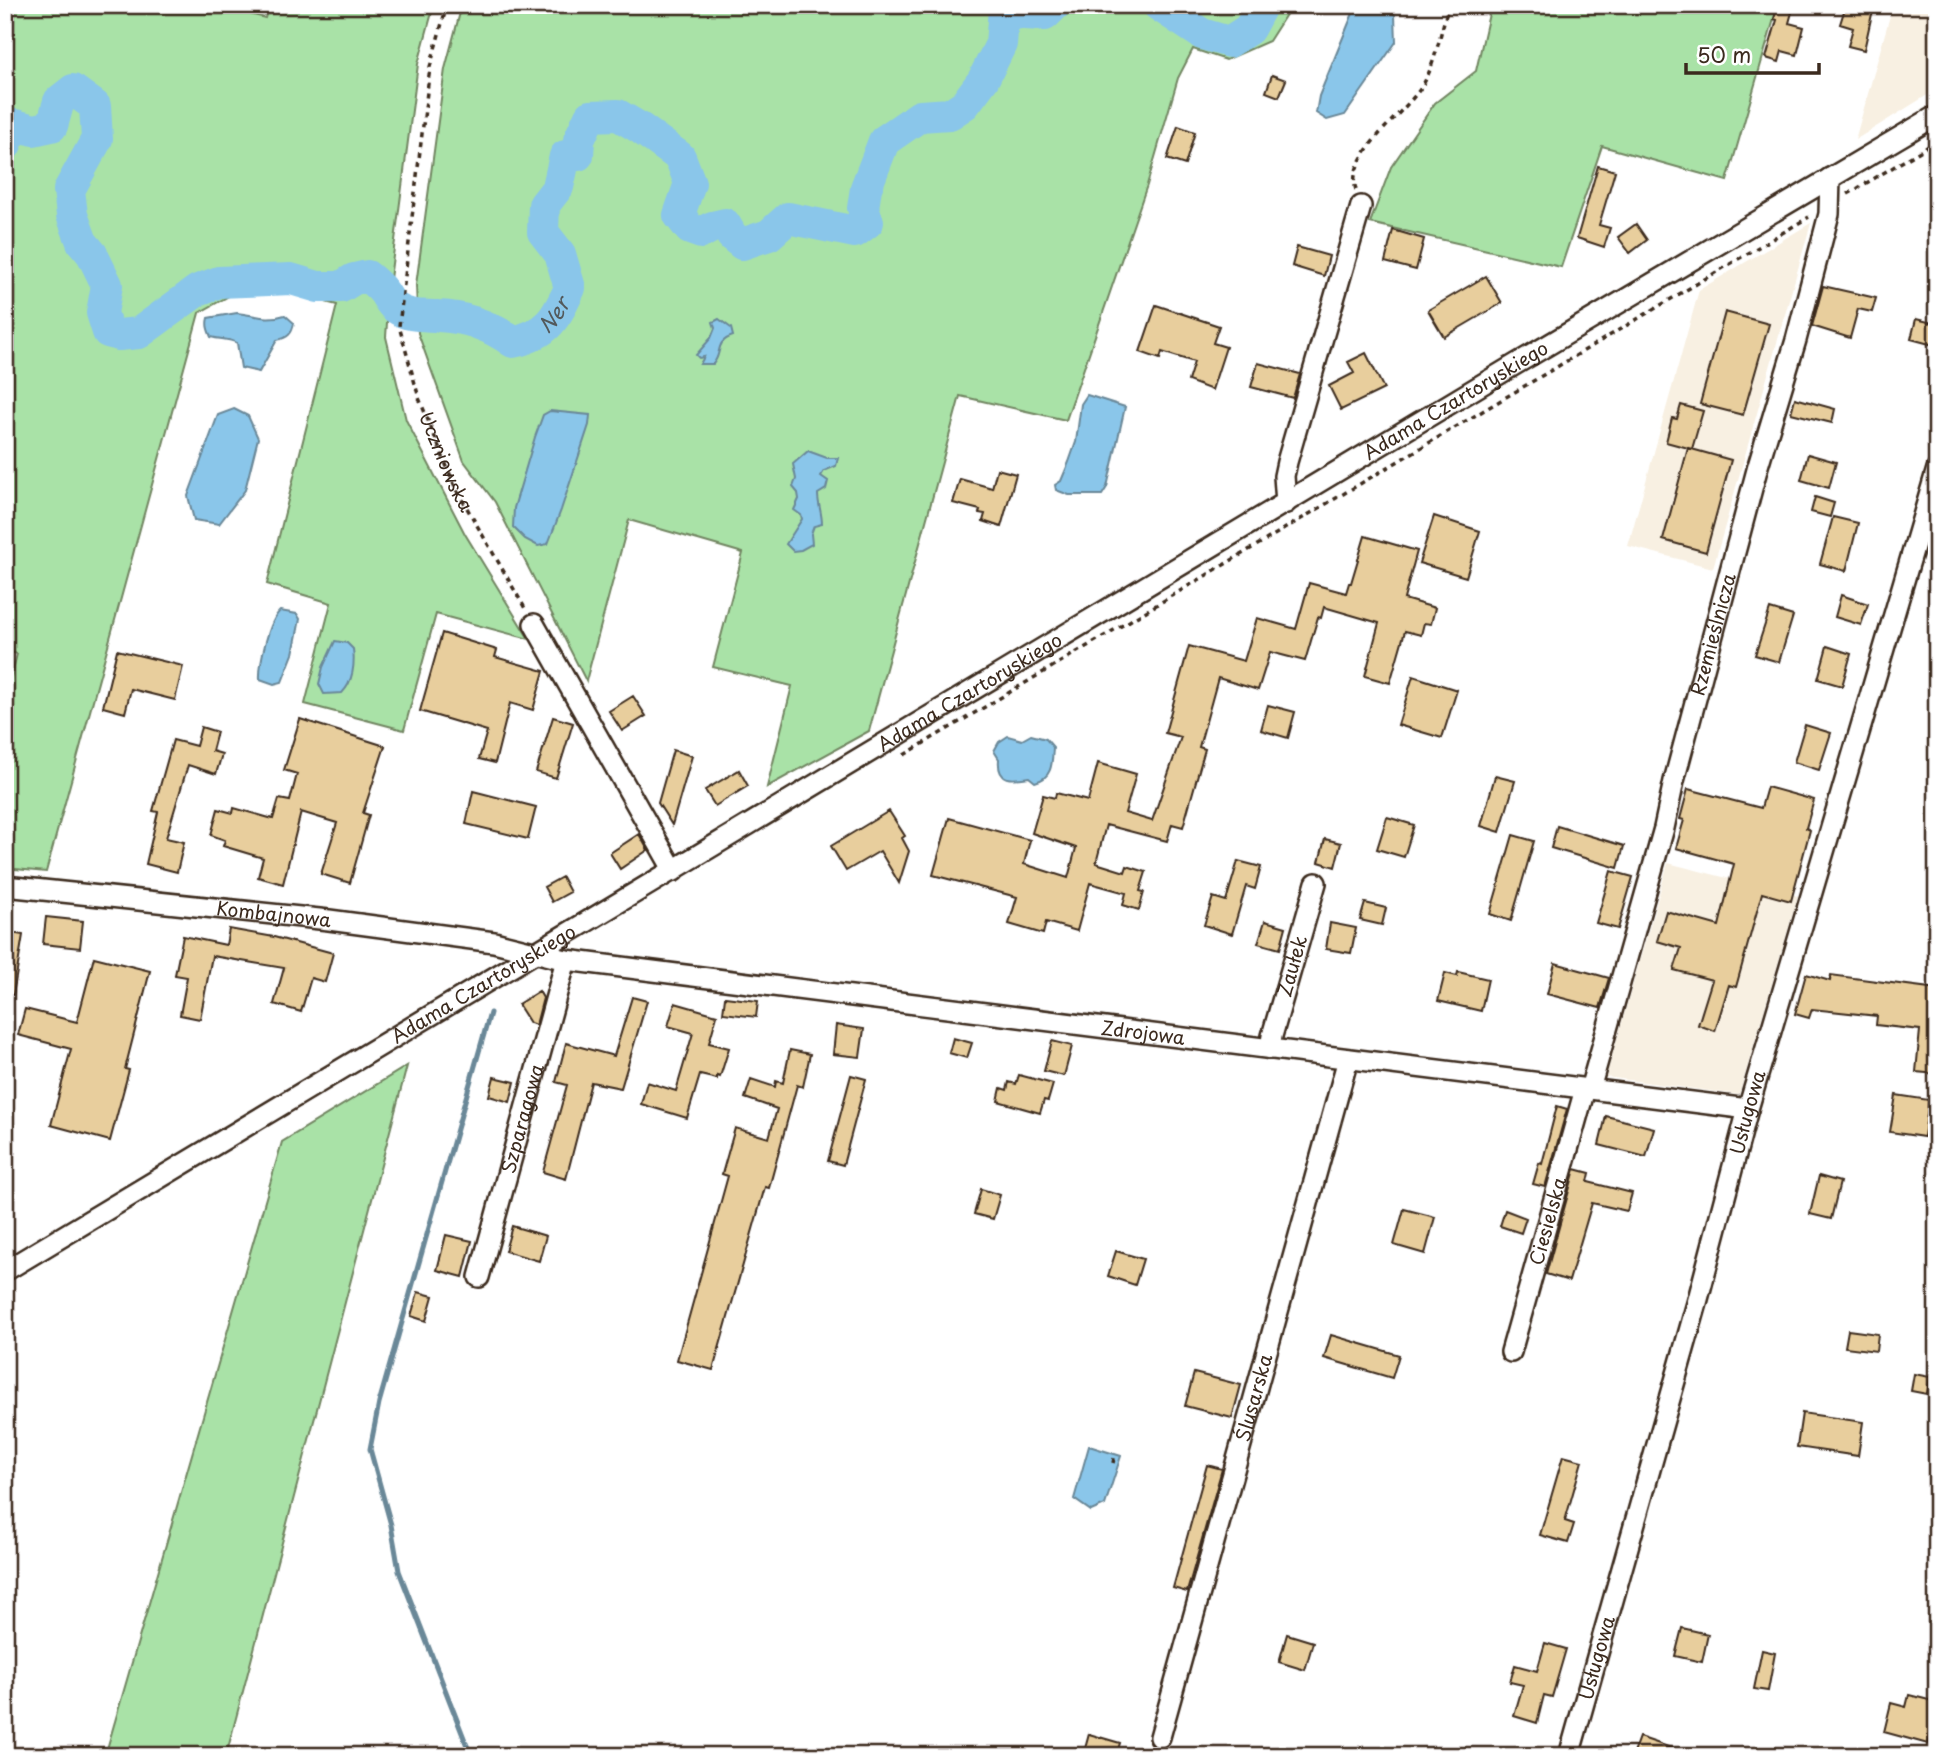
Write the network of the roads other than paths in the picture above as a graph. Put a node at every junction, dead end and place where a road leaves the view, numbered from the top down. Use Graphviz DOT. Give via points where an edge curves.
graph roads {
  1 [pos="1937,114"];
  2 [pos="1830,178"];
  3 [pos="1361,206"];
  4 [pos="1937,470"];
  5 [pos="1286,503"];
  6 [pos="534,624"];
  7 [pos="674,871"];
  8 [pos="1316,883"];
  9 [pos="5,886"];
  10 [pos="538,952"];
  11 [pos="566,960"];
  12 [pos="1270,1049"];
  13 [pos="1348,1059"];
  14 [pos="1588,1089"];
  15 [pos="1748,1109"];
  16 [pos="5,1271"];
  17 [pos="479,1277"];
  18 [pos="1511,1352"];
  19 [pos="1160,1737"];
  20 [pos="1569,1756"];
  1 -- 2 [label="street, Adama Czartoryskiego"];
  2 -- 5 [label="street, Adama Czartoryskiego"];
  2 -- 14 [label="street, Rzemieślnicza" via="1829,214 1796,340"];
  3 -- 5 [label="street" via="1287,462"];
  4 -- 15 [label="street, Usługowa"];
  5 -- 7 [label="street, Adama Czartoryskiego"];
  6 -- 7 [label="street"];
  7 -- 10 [label="street, Adama Czartoryskiego"];
  8 -- 12 [label="street, Zaułek"];
  9 -- 10 [label="street, Kombajnowa" via="329,920"];
  10 -- 11 [label="street, Zdrojowa"];
  10 -- 16 [label="street, Adama Czartoryskiego"];
  11 -- 12 [label="street, Zdrojowa"];
  11 -- 17 [label="street, Szparagowa"];
  12 -- 13 [label="street, Zdrojowa"];
  13 -- 14 [label="street, Zdrojowa"];
  13 -- 19 [label="street, Ślusarska"];
  14 -- 15 [label="street, Zdrojowa"];
  14 -- 18 [label="street, Ciesielska"];
  15 -- 20 [label="street, Usługowa"];
}
